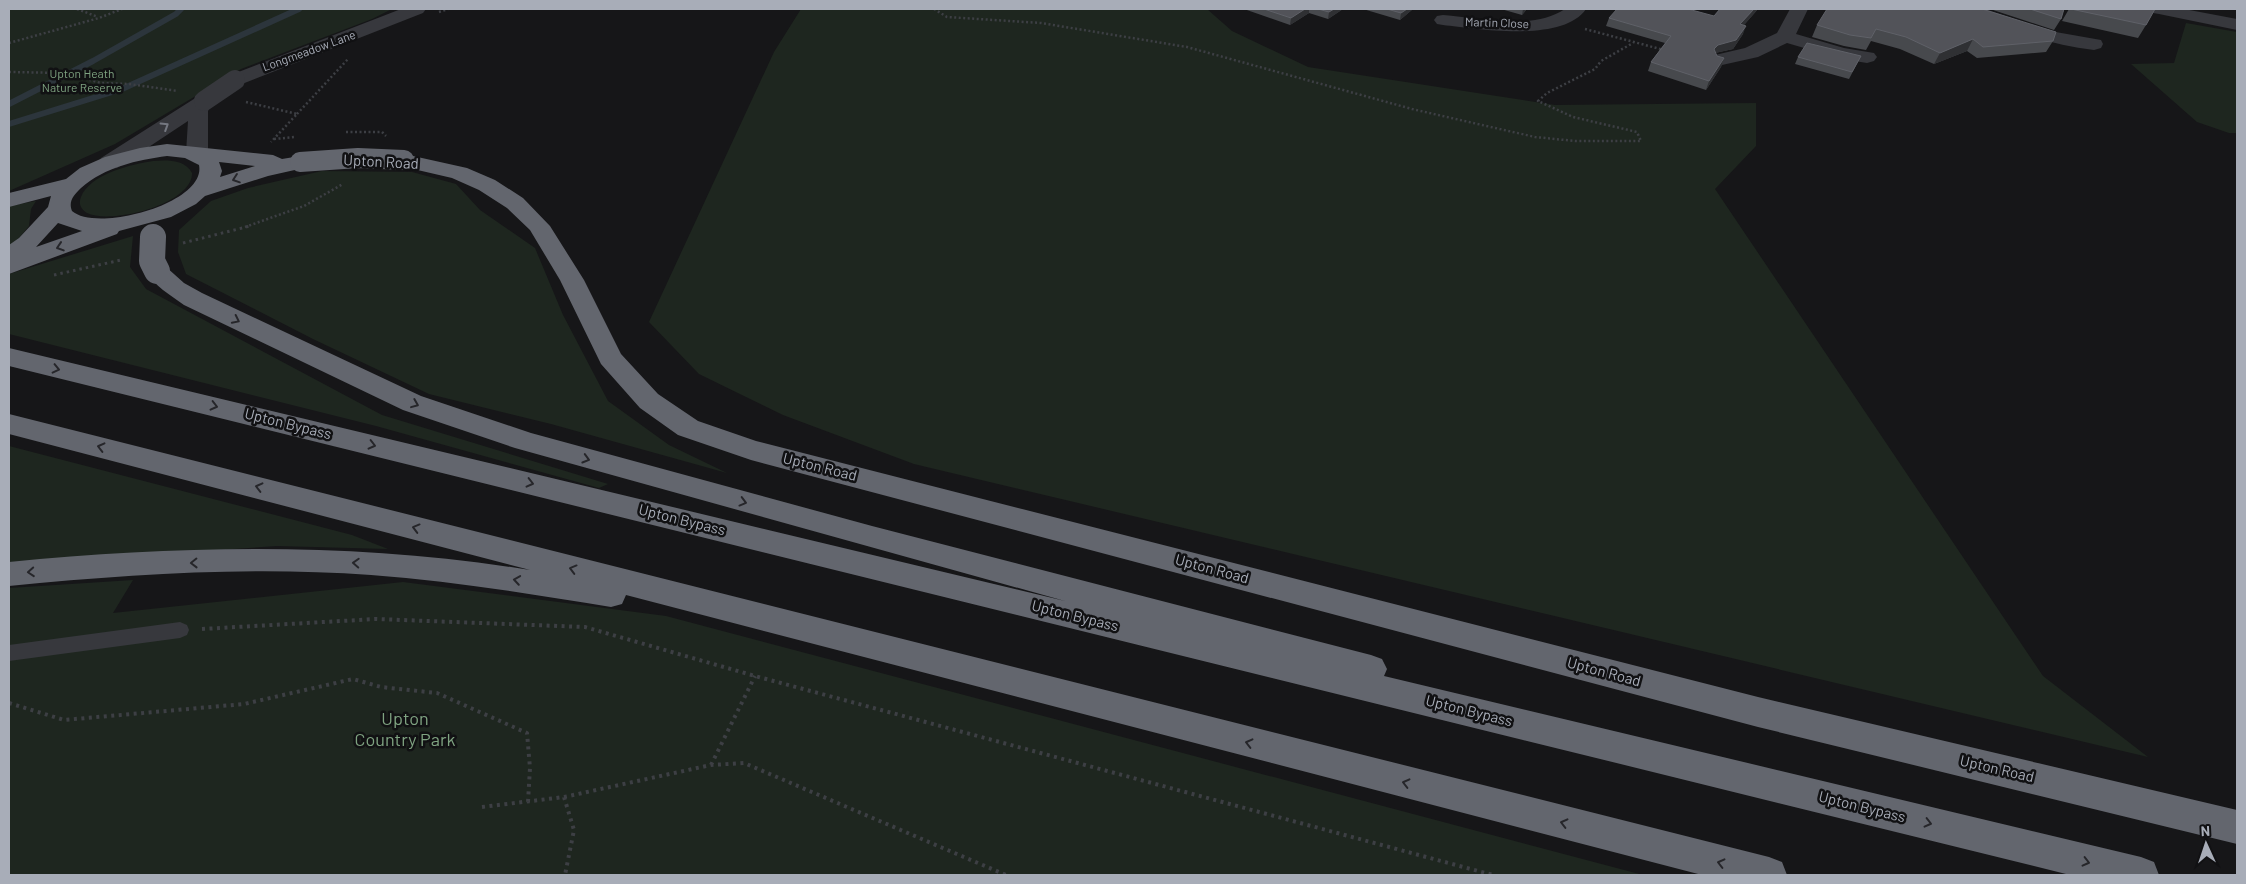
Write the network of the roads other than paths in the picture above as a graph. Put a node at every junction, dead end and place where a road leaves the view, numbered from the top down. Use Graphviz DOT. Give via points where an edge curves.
graph roads {
  1 [pos="418,9"];
  2 [pos="1577,9"];
  3 [pos="1799,9"];
  4 [pos="1970,9"];
  5 [pos="2159,9"];
  6 [pos="1443,20"];
  7 [pos="2237,25"];
  8 [pos="1785,37"];
  9 [pos="2094,44"];
  10 [pos="1867,57"];
  11 [pos="1722,59"];
  12 [pos="195,97"];
  13 [pos="198,153"];
  14 [pos="300,162"];
  15 [pos="109,163"];
  16 [pos="72,184"];
  17 [pos="197,192"];
  18 [pos="9,200"];
  19 [pos="59,209"];
  20 [pos="160,213"];
  21 [pos="122,224"];
  22 [pos="9,256"];
  23 [pos="9,267"];
  24 [pos="9,357"];
  25 [pos="9,424"];
  26 [pos="9,574"];
  27 [pos="773,621"];
  28 [pos="180,630"];
  29 [pos="9,653"];
  30 [pos="1829,800"];
  31 [pos="2237,827"];
  32 [pos="1769,875"];
  33 [pos="2141,875"];
  1 -- 12 [label="street, Longmeadow Lane, bridge"];
  2 -- 6 [label="street, Martin Close" via="1548,24 1516,26"];
  3 -- 8 [label="street"];
  4 -- 9 [label="street" via="2016,28 2066,41"];
  5 -- 7 [label="street"];
  8 -- 10 [label="street"];
  8 -- 11 [label="street" via="1751,53"];
  12 -- 13 [label="street"];
  15 -- 12 [label="street, Longmeadow Lane, one-way"];
  13 -- 14 [label="highway, Upton Road"];
  13 -- 15 [label="highway, Upton Road" via="158,151"];
  13 -- 17 [label="highway" via="209,161 212,170"];
  14 -- 17 [label="highway, Upton Road, one-way" via="277,166"];
  14 -- 31 [label="highway, Upton Road, bridge" via="358,158 404,160 458,173 487,185 515,203 539,226 572,280 610,358 649,401 688,428 751,450 1758,712"];
  15 -- 16 [label="highway, Upton Road"];
  16 -- 18 [label="highway"];
  16 -- 19 [label="highway" via="60,201"];
  17 -- 20 [label="highway"];
  19 -- 21 [label="highway" via="65,218 78,224"];
  19 -- 22 [label="highway" via="28,243"];
  20 -- 21 [label="highway"];
  20 -- 30 [label="highway, one-way, bridge" via="152,237 152,261 157,271 175,288 192,299 421,406 515,438 872,537 1295,648"];
  21 -- 23 [label="highway, one-way"];
  24 -- 30 [label="highway, Upton Bypass, one-way"];
  27 -- 25 [label="highway, one-way"];
  27 -- 26 [label="highway, one-way" via="487,575 378,564 304,560 174,563"];
  32 -- 27 [label="highway, one-way"];
  28 -- 29 [label="lane"];
  30 -- 33 [label="highway, Upton Bypass, one-way"];
}
